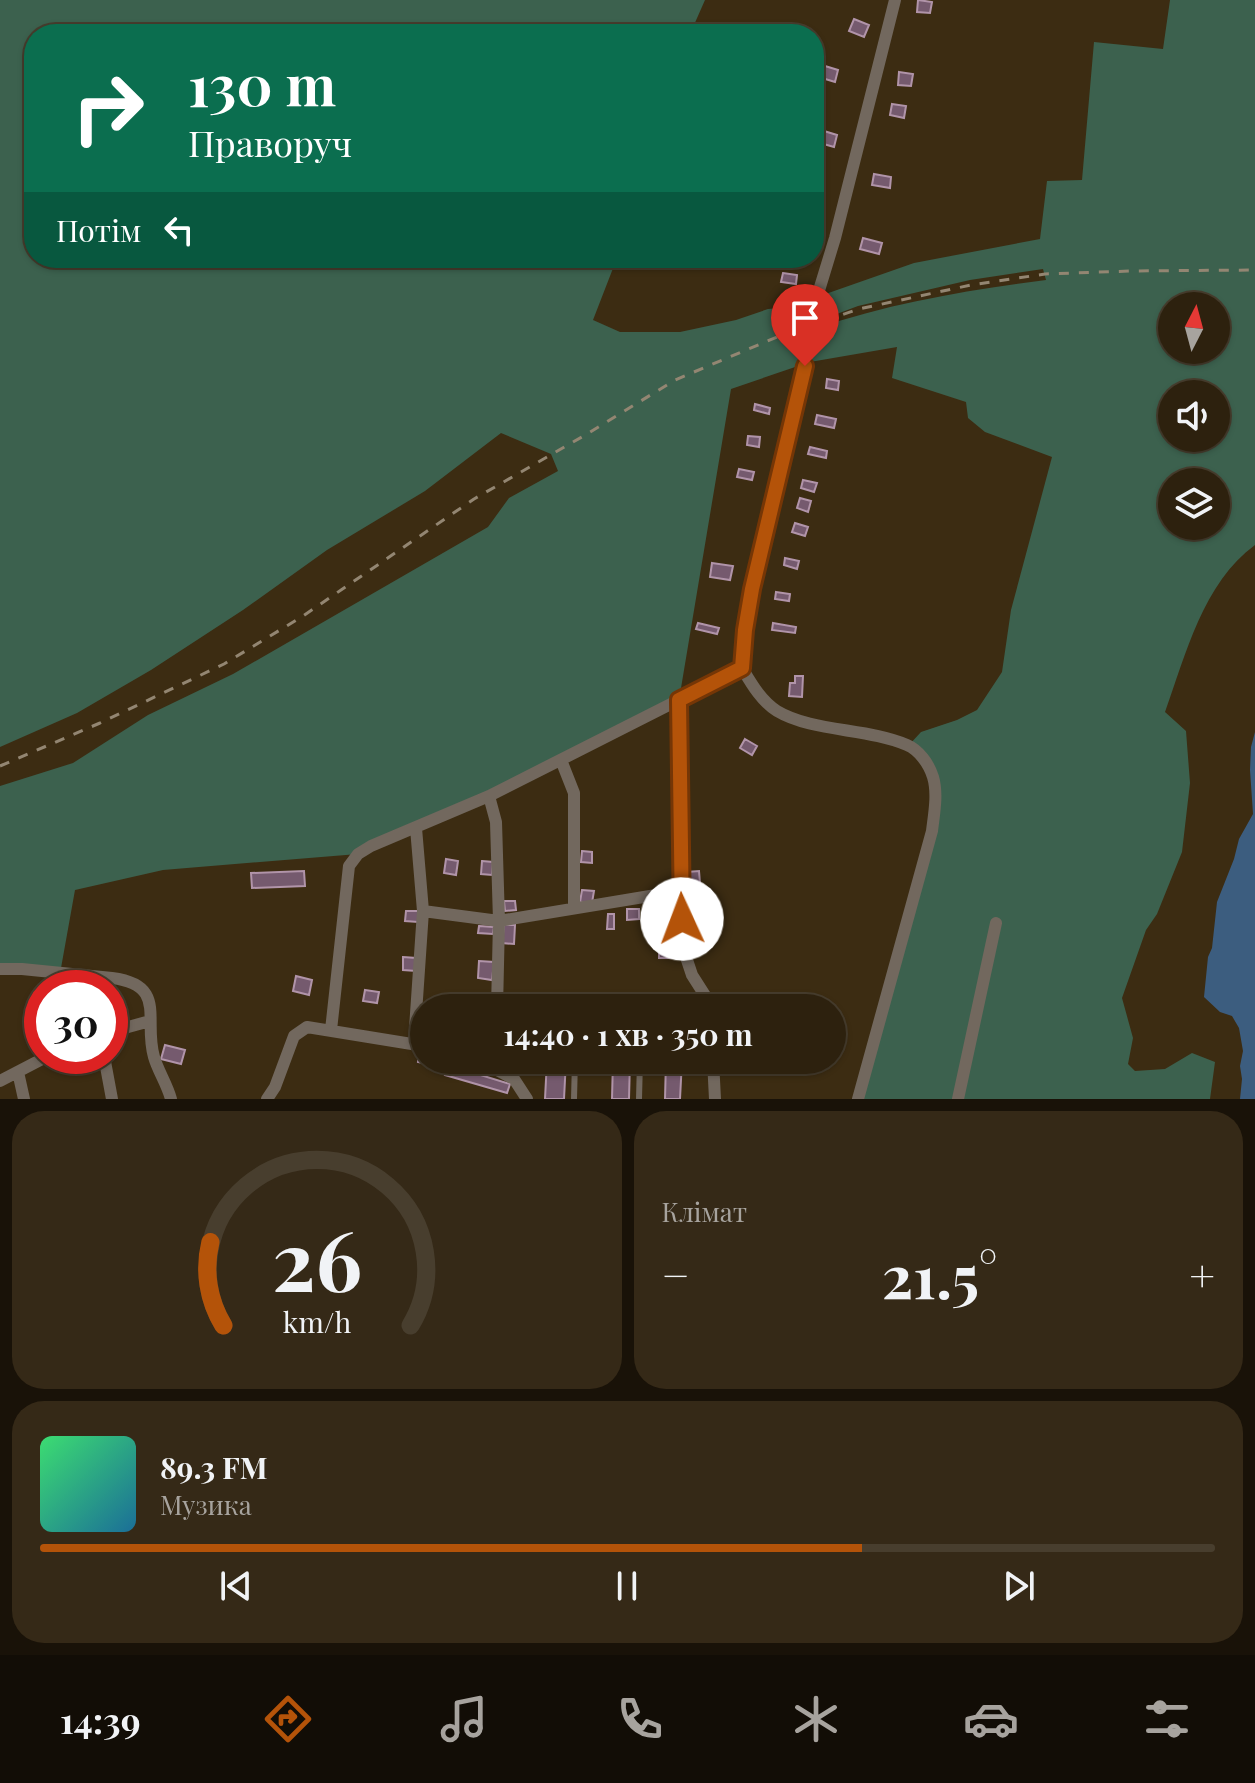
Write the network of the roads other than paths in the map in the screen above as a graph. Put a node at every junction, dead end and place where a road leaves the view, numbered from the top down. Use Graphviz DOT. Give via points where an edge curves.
graph roads {
  1 [pos="895,0"];
  2 [pos="742,668"];
  3 [pos="679,700"];
  4 [pos="561,760"];
  5 [pos="489,796"];
  6 [pos="416,828"];
  7 [pos="680,891"];
  8 [pos="574,908"];
  9 [pos="423,911"];
  10 [pos="499,921"];
  11 [pos="996,923"];
  12 [pos="0,969"];
  13 [pos="421,994"];
  14 [pos="497,994"];
  15 [pos="704,994"];
  16 [pos="150,1021"];
  17 [pos="128,1027"];
  18 [pos="331,1030"];
  19 [pos="410,1043"];
  20 [pos="24,1069"];
  21 [pos="18,1072"];
  22 [pos="107,1074"];
  23 [pos="505,1074"];
  24 [pos="575,1074"];
  25 [pos="640,1074"];
  26 [pos="714,1074"];
  27 [pos="1,1079"];
  28 [pos="24,1099"];
  29 [pos="112,1099"];
  30 [pos="171,1099"];
  31 [pos="267,1099"];
  32 [pos="527,1099"];
  33 [pos="574,1099"];
  34 [pos="639,1099"];
  35 [pos="715,1099"];
  36 [pos="858,1099"];
  37 [pos="958,1099"];
  1 -- 2 [label="street" via="817,297 752,589"];
  2 -- 3 [label="street"];
  2 -- 36 [label="street" via="777,711 909,745 934,777 932,831"];
  3 -- 4 [label="street"];
  3 -- 7 [label="street"];
  4 -- 5 [label="street"];
  4 -- 8 [label="street" via="574,793"];
  5 -- 6 [label="street"];
  5 -- 10 [label="street" via="496,822"];
  6 -- 9 [label="street"];
  6 -- 18 [label="street" via="371,846 349,866"];
  7 -- 8 [label="street"];
  7 -- 15 [label="street" via="683,948"];
  8 -- 10 [label="street"];
  9 -- 10 [label="street"];
  9 -- 13 [label="street"];
  10 -- 14 [label="street"];
  11 -- 37 [label="street"];
  12 -- 16 [label="street" via="126,979 146,993"];
  16 -- 17 [label="street"];
  16 -- 30 [label="street" via="154,1059"];
  18 -- 19 [label="street"];
  18 -- 31 [label="street" via="307,1027 294,1036"];
  20 -- 21 [label="street"];
  21 -- 27 [label="street"];
  21 -- 28 [label="street"];
  22 -- 29 [label="street"];
  23 -- 32 [label="street"];
  24 -- 33 [label="lane"];
  25 -- 34 [label="lane"];
  26 -- 35 [label="street"];
}
